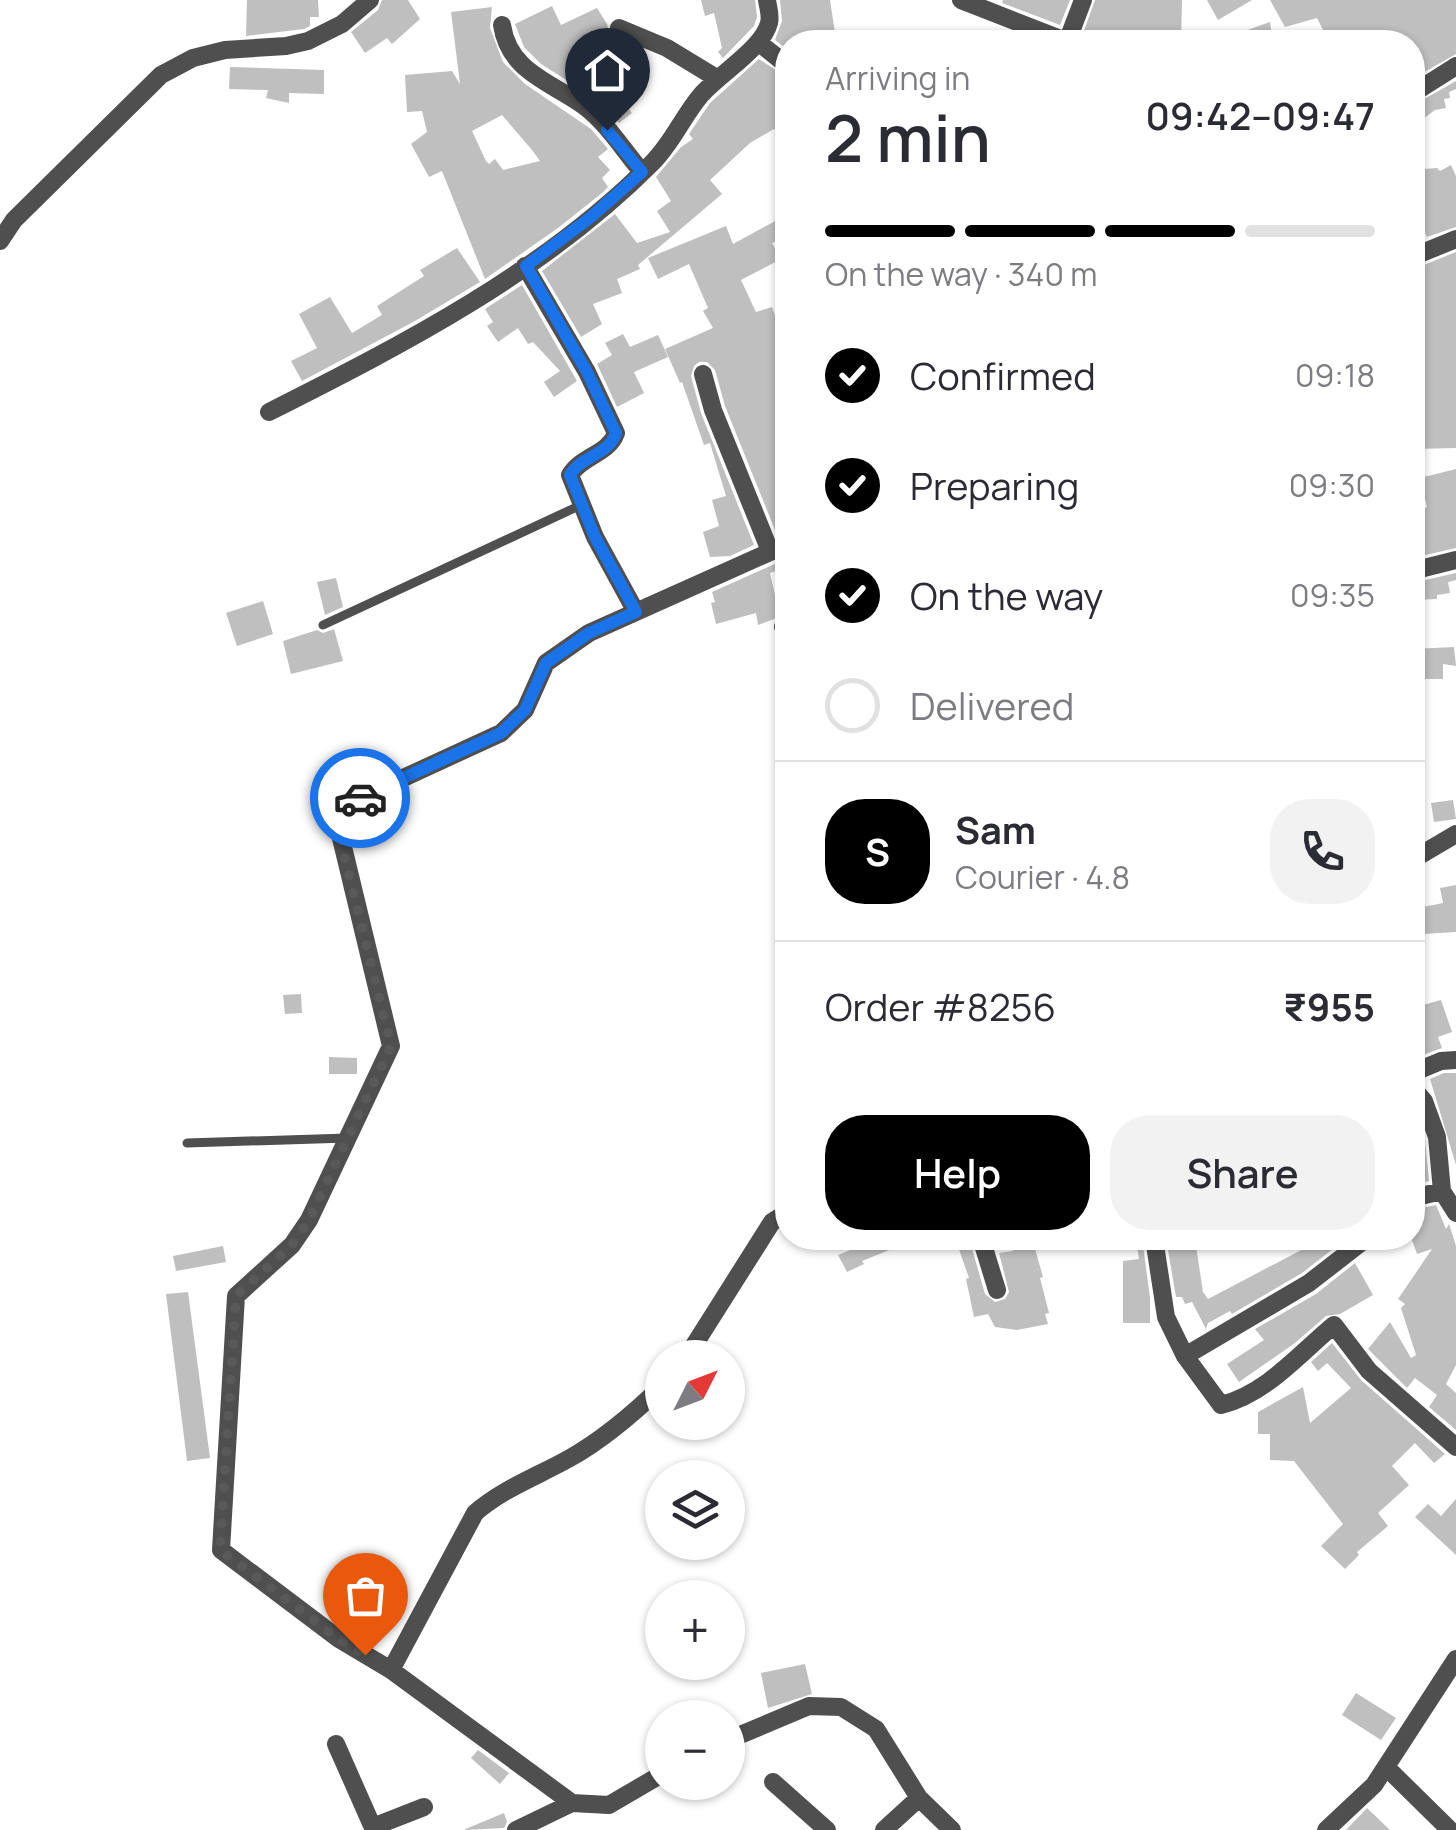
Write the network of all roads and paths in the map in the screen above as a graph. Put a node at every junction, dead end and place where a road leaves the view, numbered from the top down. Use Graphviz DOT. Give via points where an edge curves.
graph roads {
  1 [pos="370,0"];
  2 [pos="767,0"];
  3 [pos="961,0"];
  4 [pos="1083,0"];
  5 [pos="502,25"];
  6 [pos="618,28"];
  7 [pos="1037,30"];
  8 [pos="1072,30"];
  9 [pos="758,42"];
  10 [pos="775,56"];
  11 [pos="1456,66"];
  12 [pos="718,79"];
  13 [pos="1425,86"];
  14 [pos="642,172"];
  15 [pos="1456,238"];
  16 [pos="0,241"];
  17 [pos="1425,251"];
  18 [pos="526,266"];
  19 [pos="704,374"];
  20 [pos="268,412"];
  21 [pos="581,505"];
  22 [pos="775,540"];
  23 [pos="775,550"];
  24 [pos="1456,560"];
  25 [pos="1425,568"];
  26 [pos="636,612"];
  27 [pos="323,624"];
  28 [pos="1456,834"];
  29 [pos="1425,852"];
  30 [pos="1456,1060"];
  31 [pos="1425,1068"];
  32 [pos="1425,1103"];
  33 [pos="348,1138"];
  34 [pos="186,1143"];
  35 [pos="1442,1190"];
  36 [pos="1425,1195"];
  37 [pos="1456,1213"];
  38 [pos="775,1220"];
  39 [pos="985,1250"];
  40 [pos="1156,1250"];
  41 [pos="1352,1250"];
  42 [pos="997,1290"];
  43 [pos="697,1340"];
  44 [pos="1185,1356"];
  45 [pos="645,1402"];
  46 [pos="1456,1447"];
  47 [pos="1456,1659"];
  48 [pos="391,1670"];
  49 [pos="745,1733"];
  50 [pos="336,1744"];
  51 [pos="1386,1768"];
  52 [pos="773,1782"];
  53 [pos="645,1784"];
  54 [pos="920,1798"];
  55 [pos="572,1803"];
  56 [pos="424,1807"];
  57 [pos="373,1829"];
  58 [pos="516,1830"];
  59 [pos="827,1830"];
  60 [pos="884,1830"];
  61 [pos="952,1830"];
  62 [pos="1326,1830"];
  63 [pos="1450,1830"];
  1 -- 16 [label="street" via="308,40 225,50 161,75"];
  2 -- 9 [label="street" via="770,22"];
  3 -- 7 [label="street"];
  4 -- 8 [label="street"];
  5 -- 14 [label="street" via="526,70 583,106"];
  6 -- 12 [label="street"];
  9 -- 10 [label="street"];
  9 -- 12 [label="street"];
  11 -- 13 [label="street"];
  12 -- 14 [label="street"];
  14 -- 18 [label="street"];
  15 -- 17 [label="street"];
  18 -- 20 [label="street" via="443,319"];
  18 -- 21 [label="street" via="616,433 611,445 572,471"];
  19 -- 22 [label="street" via="714,410"];
  21 -- 26 [label="street"];
  21 -- 27 [label="lane"];
  23 -- 26 [label="street"];
  24 -- 25 [label="street"];
  26 -- 33 [label="street" via="546,663 525,710 501,733 339,812 391,1046"];
  28 -- 29 [label="street"];
  30 -- 31 [label="street"];
  32 -- 35 [label="street" via="1437,1137"];
  33 -- 34 [label="lane"];
  33 -- 48 [label="street" via="292,1245 236,1296 220,1550"];
  35 -- 36 [label="street"];
  35 -- 37 [label="street"];
  38 -- 43 [label="street"];
  39 -- 42 [label="street"];
  40 -- 44 [label="street" via="1166,1317"];
  41 -- 44 [label="street" via="1309,1283"];
  44 -- 46 [label="street" via="1221,1405 1267,1384 1334,1325 1369,1371"];
  45 -- 48 [label="street" via="574,1456 475,1513"];
  47 -- 51 [label="street"];
  48 -- 55 [label="street"];
  49 -- 54 [label="street" via="809,1706 840,1707 876,1729"];
  50 -- 57 [label="street"];
  51 -- 62 [label="street"];
  51 -- 63 [label="street"];
  52 -- 59 [label="street"];
  53 -- 55 [label="street" via="609,1805"];
  54 -- 60 [label="street"];
  54 -- 61 [label="street"];
  55 -- 58 [label="street"];
  56 -- 57 [label="street"];
}
